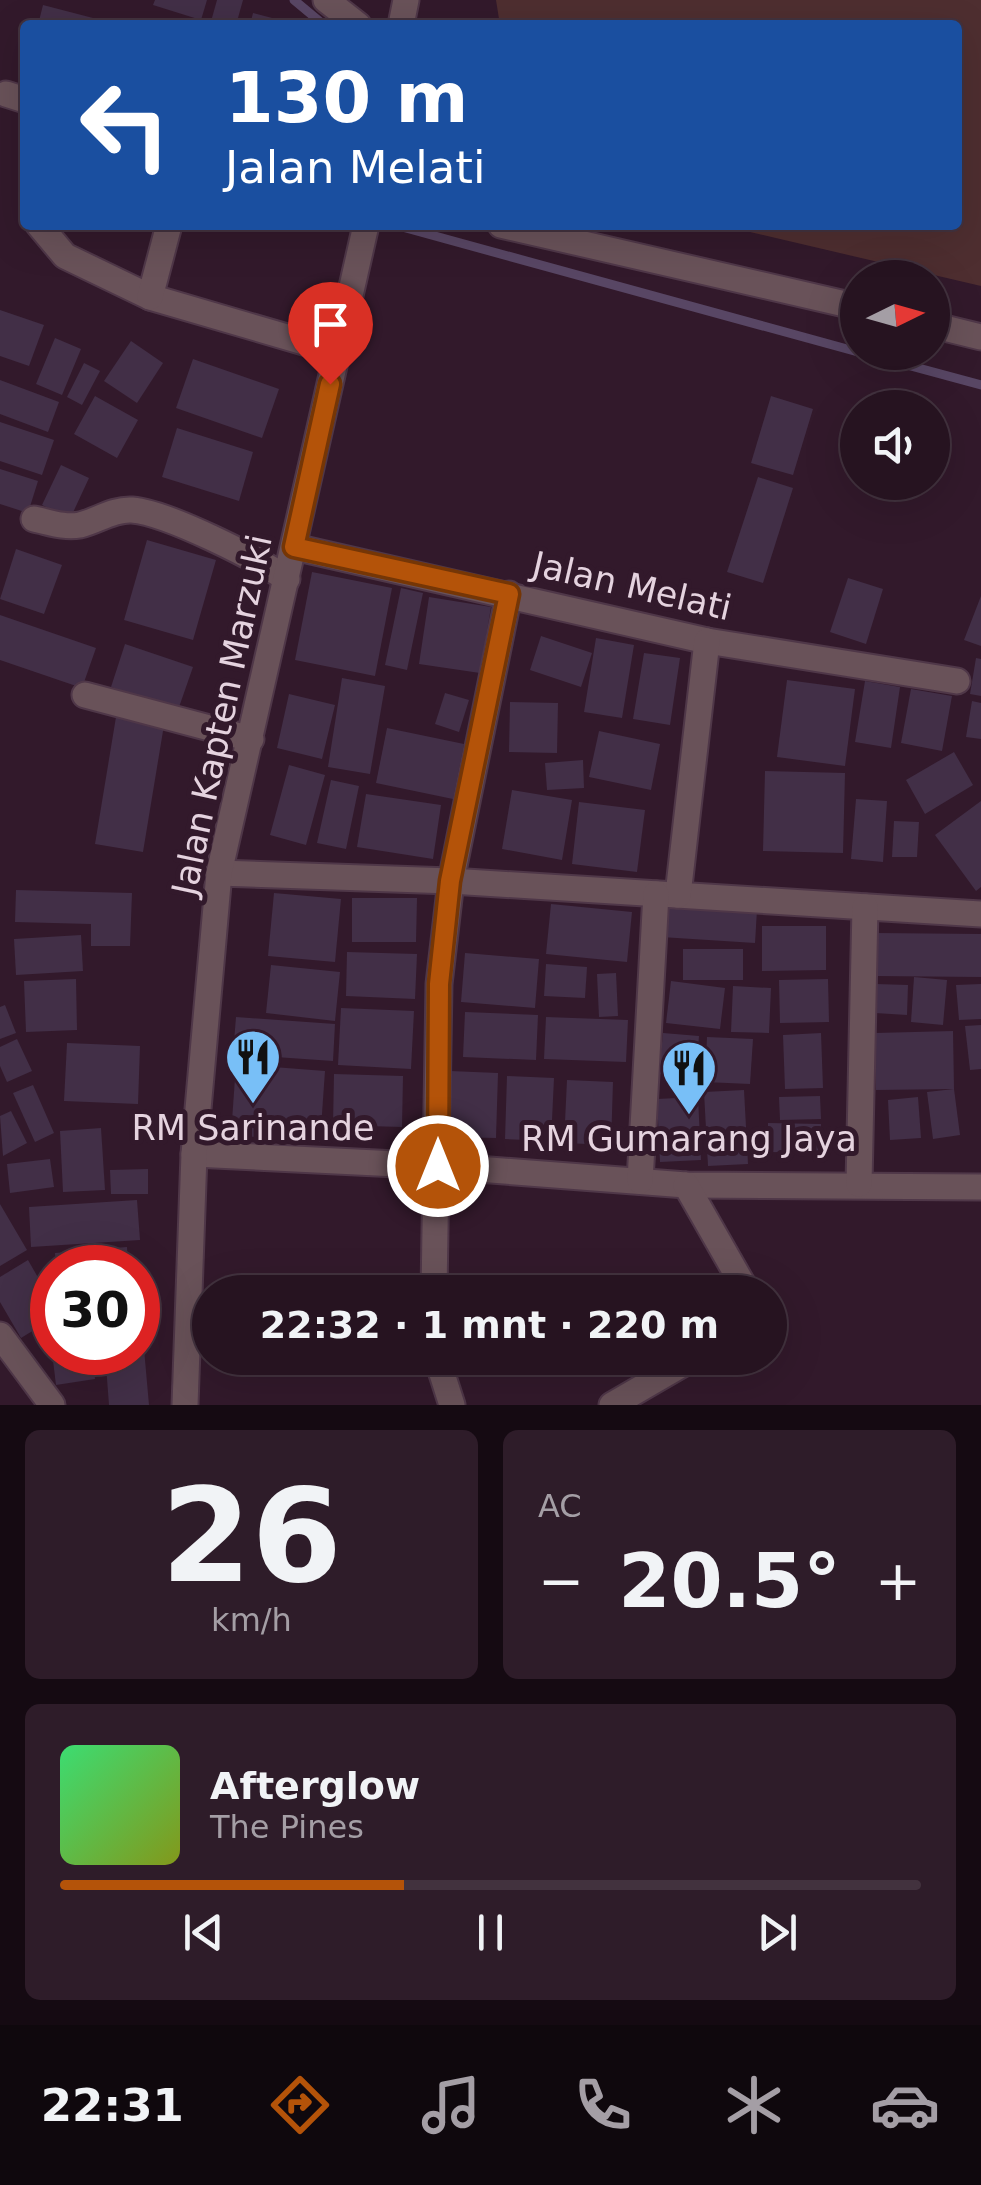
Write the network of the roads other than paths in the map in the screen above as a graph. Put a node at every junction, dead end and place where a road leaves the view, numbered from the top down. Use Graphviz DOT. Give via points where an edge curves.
graph roads {
  1 [pos="326,0"];
  2 [pos="352,20"];
  3 [pos="43,230"];
  4 [pos="168,230"];
  5 [pos="365,230"];
  6 [pos="523,230"];
  7 [pos="150,297"];
  8 [pos="840,303"];
  9 [pos="950,329"];
  10 [pos="981,337"];
  11 [pos="338,352"];
  12 [pos="34,519"];
  13 [pos="294,547"];
  14 [pos="287,579"];
  15 [pos="509,594"];
  16 [pos="706,641"];
  17 [pos="958,682"];
  18 [pos="85,695"];
  19 [pos="251,739"];
  20 [pos="219,873"];
  21 [pos="450,881"];
  22 [pos="667,894"];
  23 [pos="865,907"];
  24 [pos="981,914"];
  25 [pos="194,1154"];
  26 [pos="438,1166"];
  27 [pos="640,1180"];
  28 [pos="858,1184"];
  29 [pos="686,1185"];
  30 [pos="981,1187"];
  31 [pos="435,1275"];
  32 [pos="736,1275"];
  33 [pos="2,1340"];
  34 [pos="443,1375"];
  35 [pos="664,1375"];
  36 [pos="52,1405"];
  37 [pos="185,1405"];
  38 [pos="452,1405"];
  39 [pos="612,1405"];
  1 -- 2 [label="street"];
  3 -- 7 [label="street" via="65,256"];
  4 -- 7 [label="street"];
  5 -- 11 [label="street, Jalan Kapten Marzuki"];
  6 -- 8 [label="street"];
  7 -- 11 [label="street"];
  9 -- 10 [label="street"];
  11 -- 13 [label="street, Jalan Kapten Marzuki"];
  12 -- 14 [label="street" via="79,525 133,510 200,534"];
  13 -- 14 [label="street, Jalan Kapten Marzuki"];
  13 -- 15 [label="street, Jalan Melati"];
  14 -- 19 [label="street, Jalan Kapten Marzuki"];
  15 -- 16 [label="street, Jalan Melati"];
  15 -- 21 [label="street"];
  16 -- 17 [label="street, Jalan Melati"];
  16 -- 22 [label="street"];
  18 -- 19 [label="street"];
  19 -- 20 [label="street, Jalan Kapten Marzuki"];
  20 -- 21 [label="street"];
  20 -- 25 [label="street, Jalan Kapten Marzuki"];
  21 -- 22 [label="street"];
  21 -- 26 [label="street" via="439,984"];
  22 -- 23 [label="street"];
  22 -- 27 [label="street"];
  23 -- 24 [label="street"];
  23 -- 28 [label="street"];
  25 -- 26 [label="street"];
  25 -- 37 [label="street, Jalan Kapten Marzuki"];
  26 -- 27 [label="street"];
  26 -- 31 [label="street"];
  27 -- 29 [label="street"];
  28 -- 29 [label="street"];
  28 -- 30 [label="street"];
  29 -- 32 [label="street"];
  33 -- 36 [label="street"];
  34 -- 38 [label="street"];
  35 -- 39 [label="street"];
}
